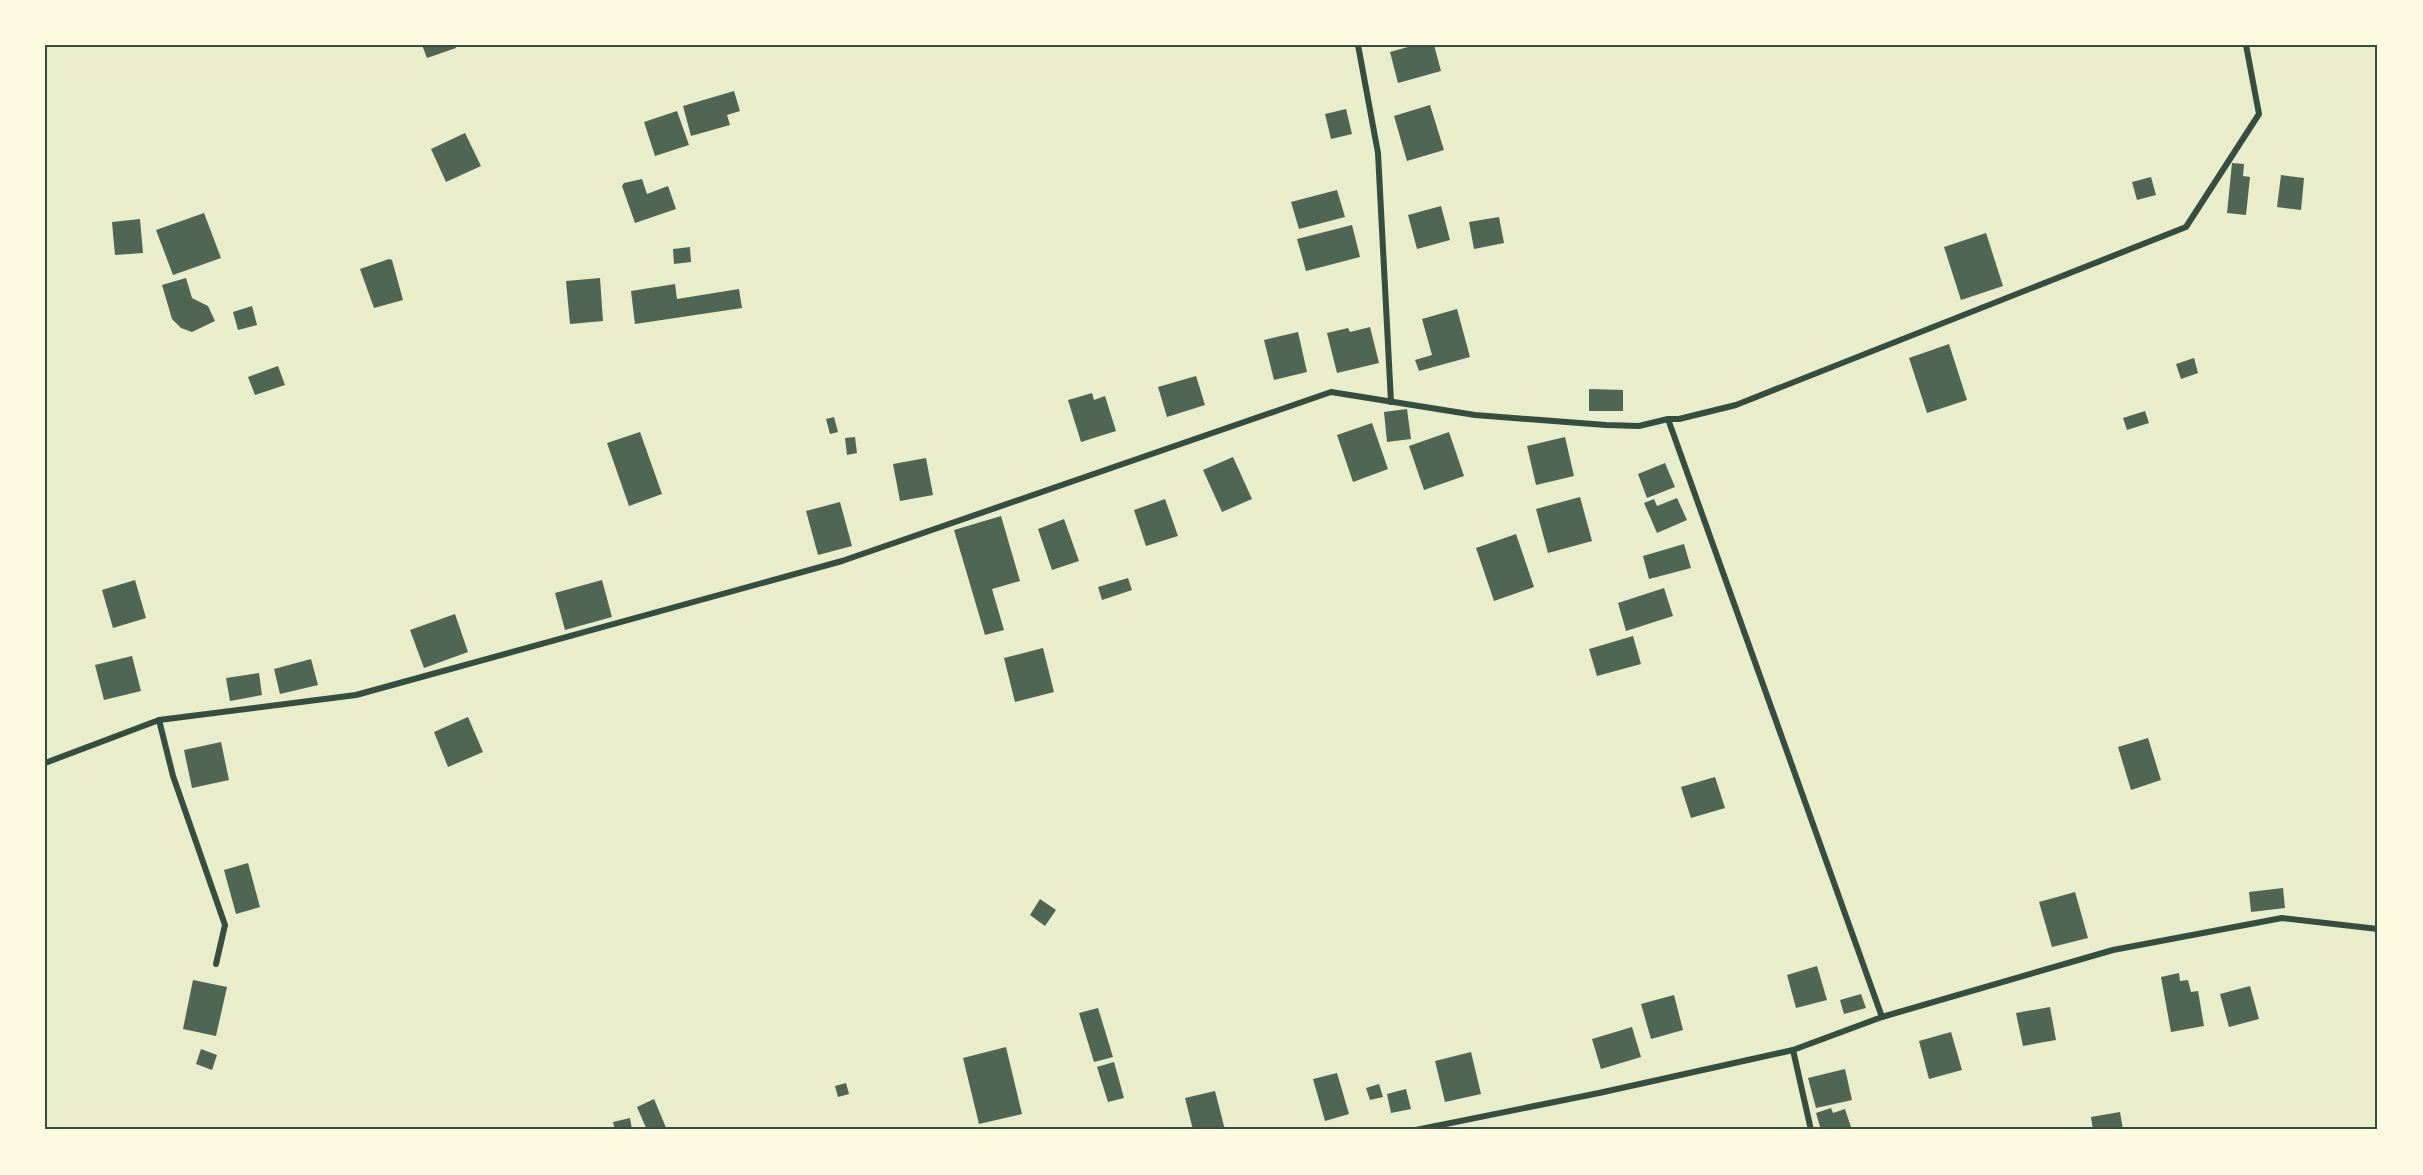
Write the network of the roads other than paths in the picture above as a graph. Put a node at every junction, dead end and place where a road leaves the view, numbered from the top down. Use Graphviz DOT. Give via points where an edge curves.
graph roads {
  1 [pos="1358,45"];
  2 [pos="2246,45"];
  3 [pos="1391,402"];
  4 [pos="1668,419"];
  5 [pos="159,720"];
  6 [pos="45,764"];
  7 [pos="2378,929"];
  8 [pos="216,964"];
  9 [pos="1882,1017"];
  10 [pos="1793,1050"];
  11 [pos="1416,1130"];
  12 [pos="1811,1130"];
  1 -- 3 [label="street" via="1378,153"];
  2 -- 4 [label="street" via="2259,114 2186,227 1790,386 1736,405"];
  3 -- 4 [label="street" via="1560,424 1639,426"];
  3 -- 5 [label="street" via="1331,392 842,561 356,695"];
  4 -- 9 [label="street"];
  5 -- 6 [label="street"];
  5 -- 8 [label="street" via="173,776 225,925"];
  7 -- 9 [label="street" via="2282,918 2113,950"];
  9 -- 10 [label="street"];
  10 -- 11 [label="street"];
  10 -- 12 [label="street"];
}
